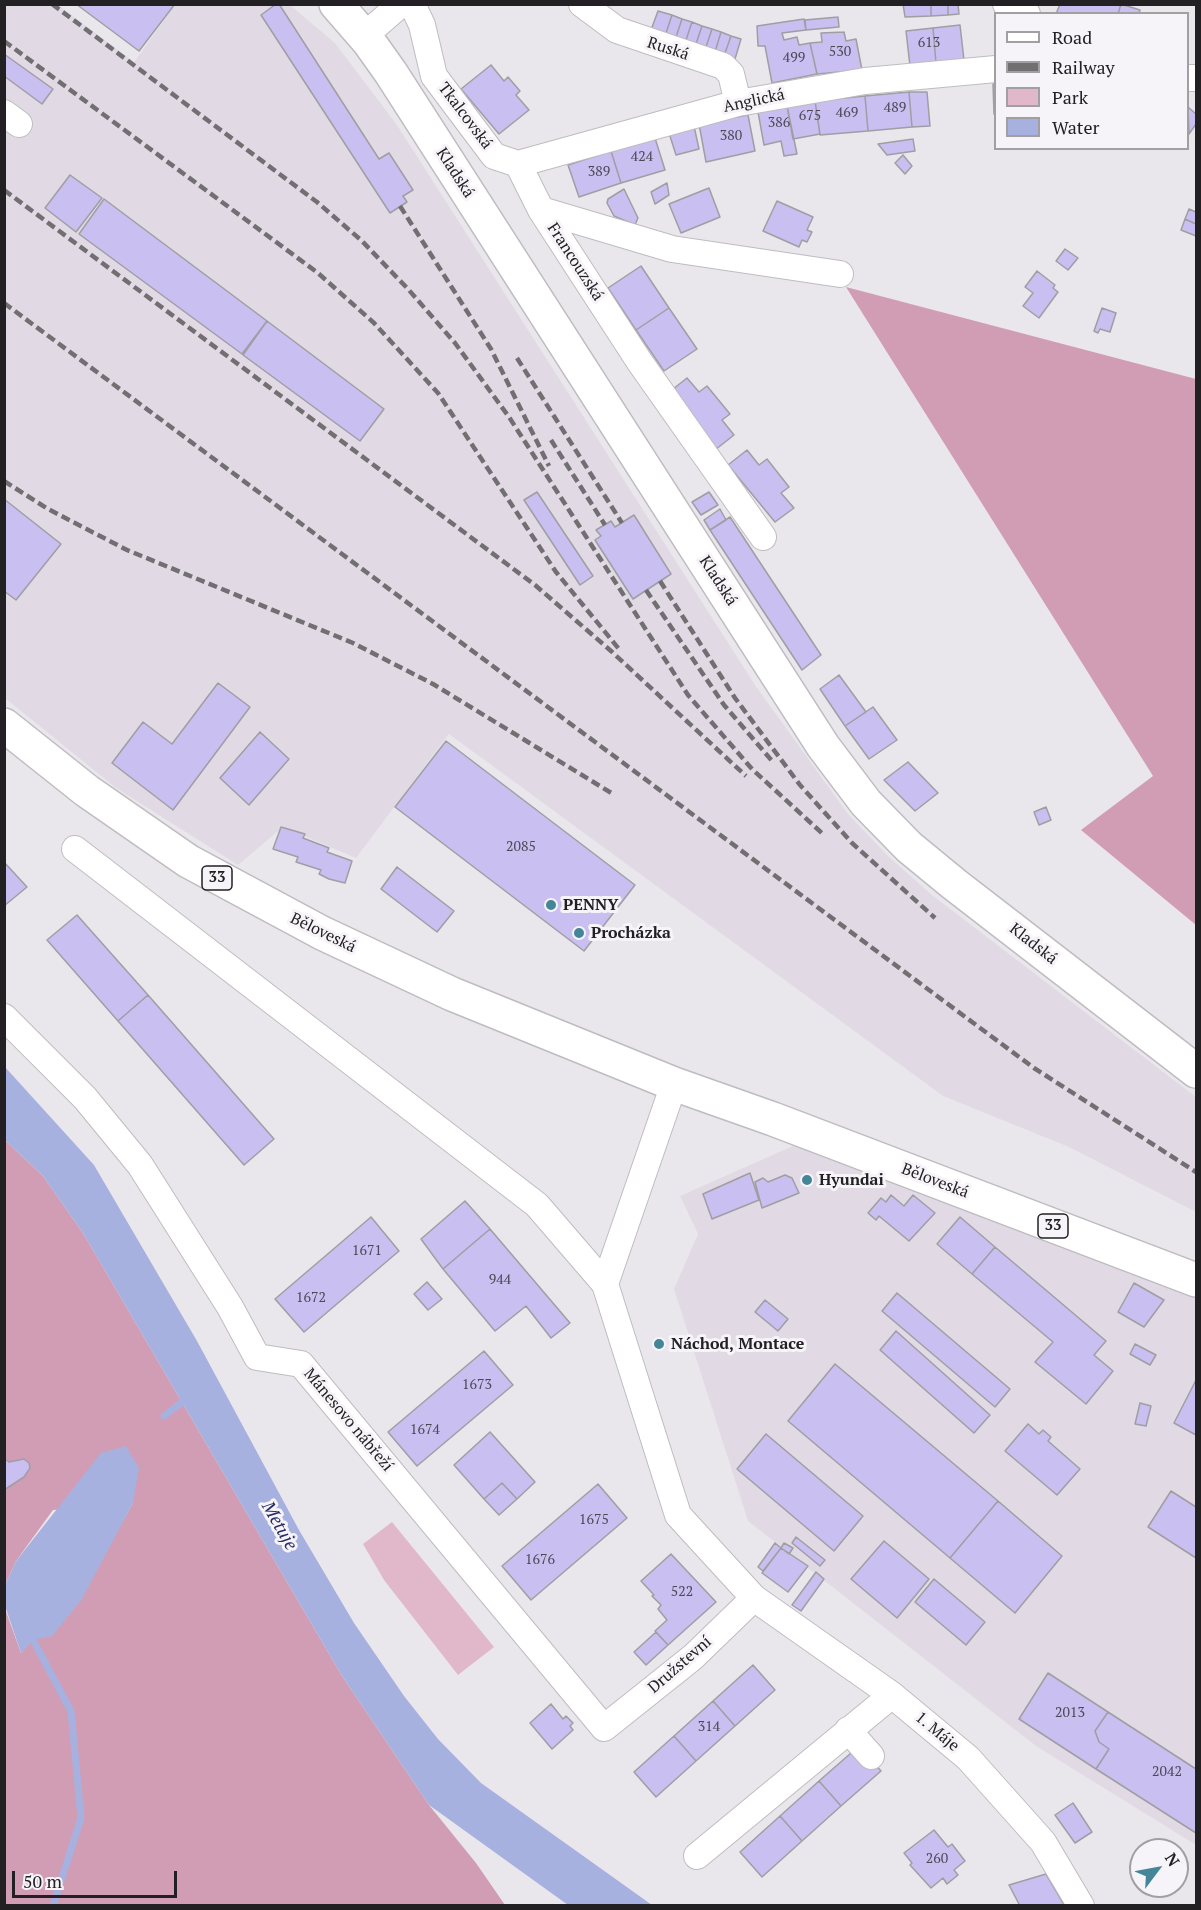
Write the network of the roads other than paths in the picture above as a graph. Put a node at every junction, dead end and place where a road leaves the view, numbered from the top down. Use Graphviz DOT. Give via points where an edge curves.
graph roads {
  1 [pos="336,4"];
  2 [pos="401,4"];
  3 [pos="412,4"];
  4 [pos="582,4"];
  5 [pos="1006,4"];
  6 [pos="1022,12"];
  7 [pos="364,36"];
  8 [pos="994,69"];
  9 [pos="738,103"];
  10 [pos="518,164"];
  11 [pos="541,210"];
  12 [pos="840,274"];
  13 [pos="763,537"];
  14 [pos="4,725"];
  15 [pos="75,849"];
  16 [pos="4,1017"];
  17 [pos="1197,1071"];
  18 [pos="674,1084"];
  19 [pos="1197,1280"];
  20 [pos="605,1284"];
  21 [pos="754,1598"];
  22 [pos="892,1695"];
  23 [pos="604,1728"];
  24 [pos="848,1730"];
  25 [pos="871,1756"];
  26 [pos="697,1856"];
  27 [pos="1081,1905"];
  1 -- 7 [label="main road, Kladská"];
  2 -- 7 [label="street"];
  3 -- 10 [label="street, Tkalcovská" via="422,25 434,76 494,156"];
  4 -- 9 [label="street, Ruská" via="617,30 723,66 731,74"];
  5 -- 6 [label="street"];
  7 -- 17 [label="main road, Kladská" via="823,746 866,803 909,847 954,884"];
  8 -- 9 [label="street, Anglická" via="865,81"];
  9 -- 10 [label="street, Anglická"];
  10 -- 11 [label="street"];
  11 -- 12 [label="street, Francouzská" via="672,249"];
  11 -- 13 [label="street, Francouzská" via="639,361"];
  14 -- 18 [label="main road, Běloveská / 33" via="141,831 235,888 452,994"];
  15 -- 20 [label="street" via="537,1205"];
  16 -- 23 [label="street, Mánesovo nábřeží" via="85,1098 140,1165 257,1357 301,1364"];
  18 -- 19 [label="main road, Běloveská / 33"];
  18 -- 20 [label="street"];
  20 -- 21 [label="street" via="678,1515"];
  21 -- 22 [label="street, 1. Máje"];
  21 -- 23 [label="street, Družstevní" via="693,1657"];
  22 -- 24 [label="street"];
  22 -- 27 [label="street, 1. Máje" via="975,1766 1043,1842"];
  24 -- 25 [label="street"];
  24 -- 26 [label="street"];
}
